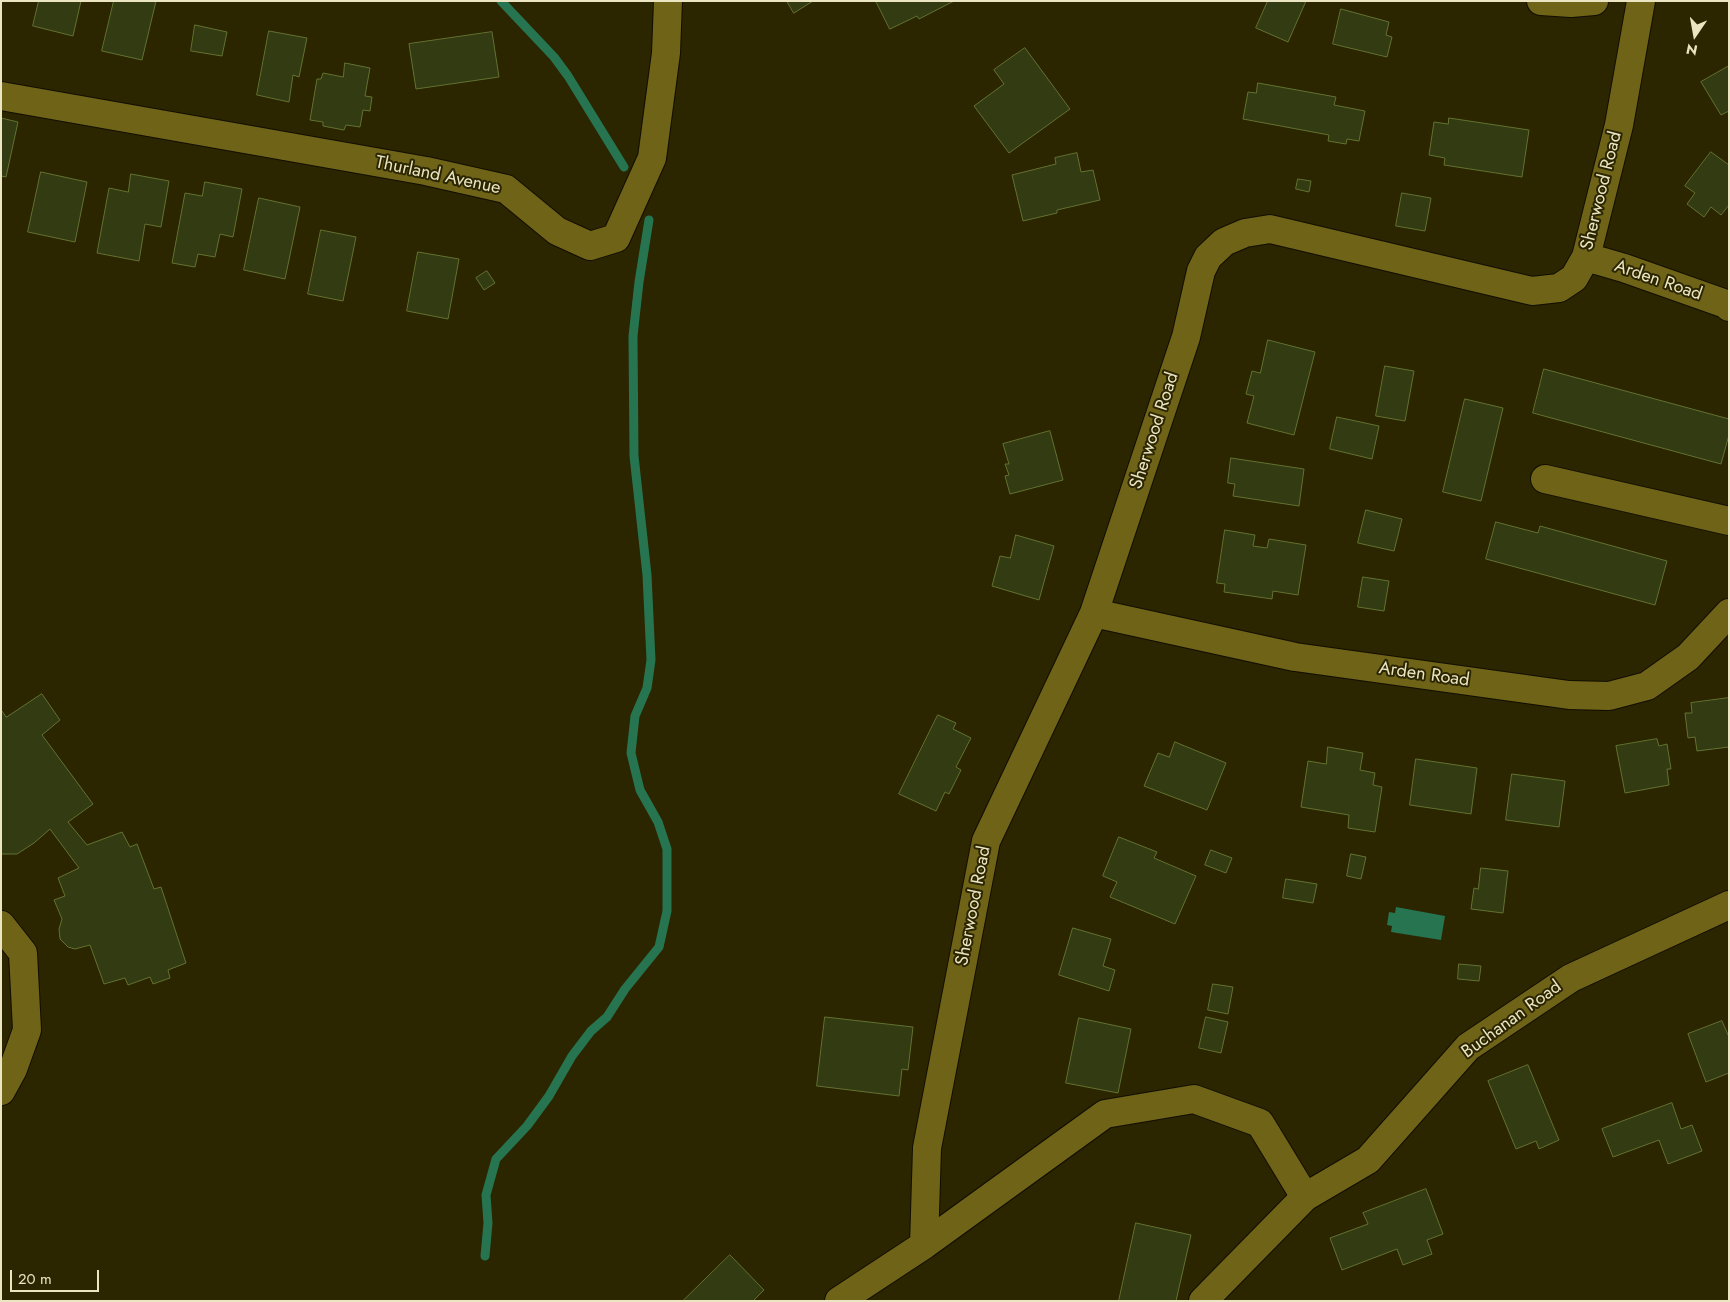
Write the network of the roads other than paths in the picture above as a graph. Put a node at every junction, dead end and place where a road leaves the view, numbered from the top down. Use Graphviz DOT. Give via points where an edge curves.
graph roads {
  1 [pos="668,1"];
  2 [pos="1541,1"];
  3 [pos="1594,1"];
  4 [pos="1641,1"];
  5 [pos="1,96"];
  6 [pos="1586,257"];
  7 [pos="1728,304"];
  8 [pos="1545,479"];
  9 [pos="1729,521"];
  10 [pos="1094,613"];
  11 [pos="1725,626"];
  12 [pos="1729,906"];
  13 [pos="1,925"];
  14 [pos="1,1091"];
  15 [pos="1305,1197"];
  16 [pos="924,1245"];
  17 [pos="840,1301"];
  18 [pos="1203,1301"];
  1 -- 5 [label="street, Thurland Avenue" via="666,53 652,158 616,238 590,246 557,231 506,189"];
  2 -- 3 [label="street"];
  4 -- 6 [label="street, Sherwood Road" via="1619,125"];
  6 -- 7 [label="street, Arden Road"];
  6 -- 10 [label="street, Sherwood Road" via="1574,278 1559,288 1532,291 1270,229 1245,233 1224,242 1208,257 1201,271 1186,337"];
  8 -- 9 [label="street"];
  10 -- 11 [label="street, Arden Road" via="1295,657 1568,695 1609,696 1647,686 1688,658"];
  10 -- 16 [label="street, Sherwood Road" via="986,841 927,1148"];
  12 -- 15 [label="street, Buchanan Road" via="1571,978 1468,1047 1368,1160"];
  13 -- 14 [label="street" via="23,953 27,1030"];
  15 -- 16 [label="street" via="1260,1124 1194,1099 1105,1114"];
  15 -- 18 [label="street, Buchanan Road"];
  16 -- 17 [label="street"];
}
